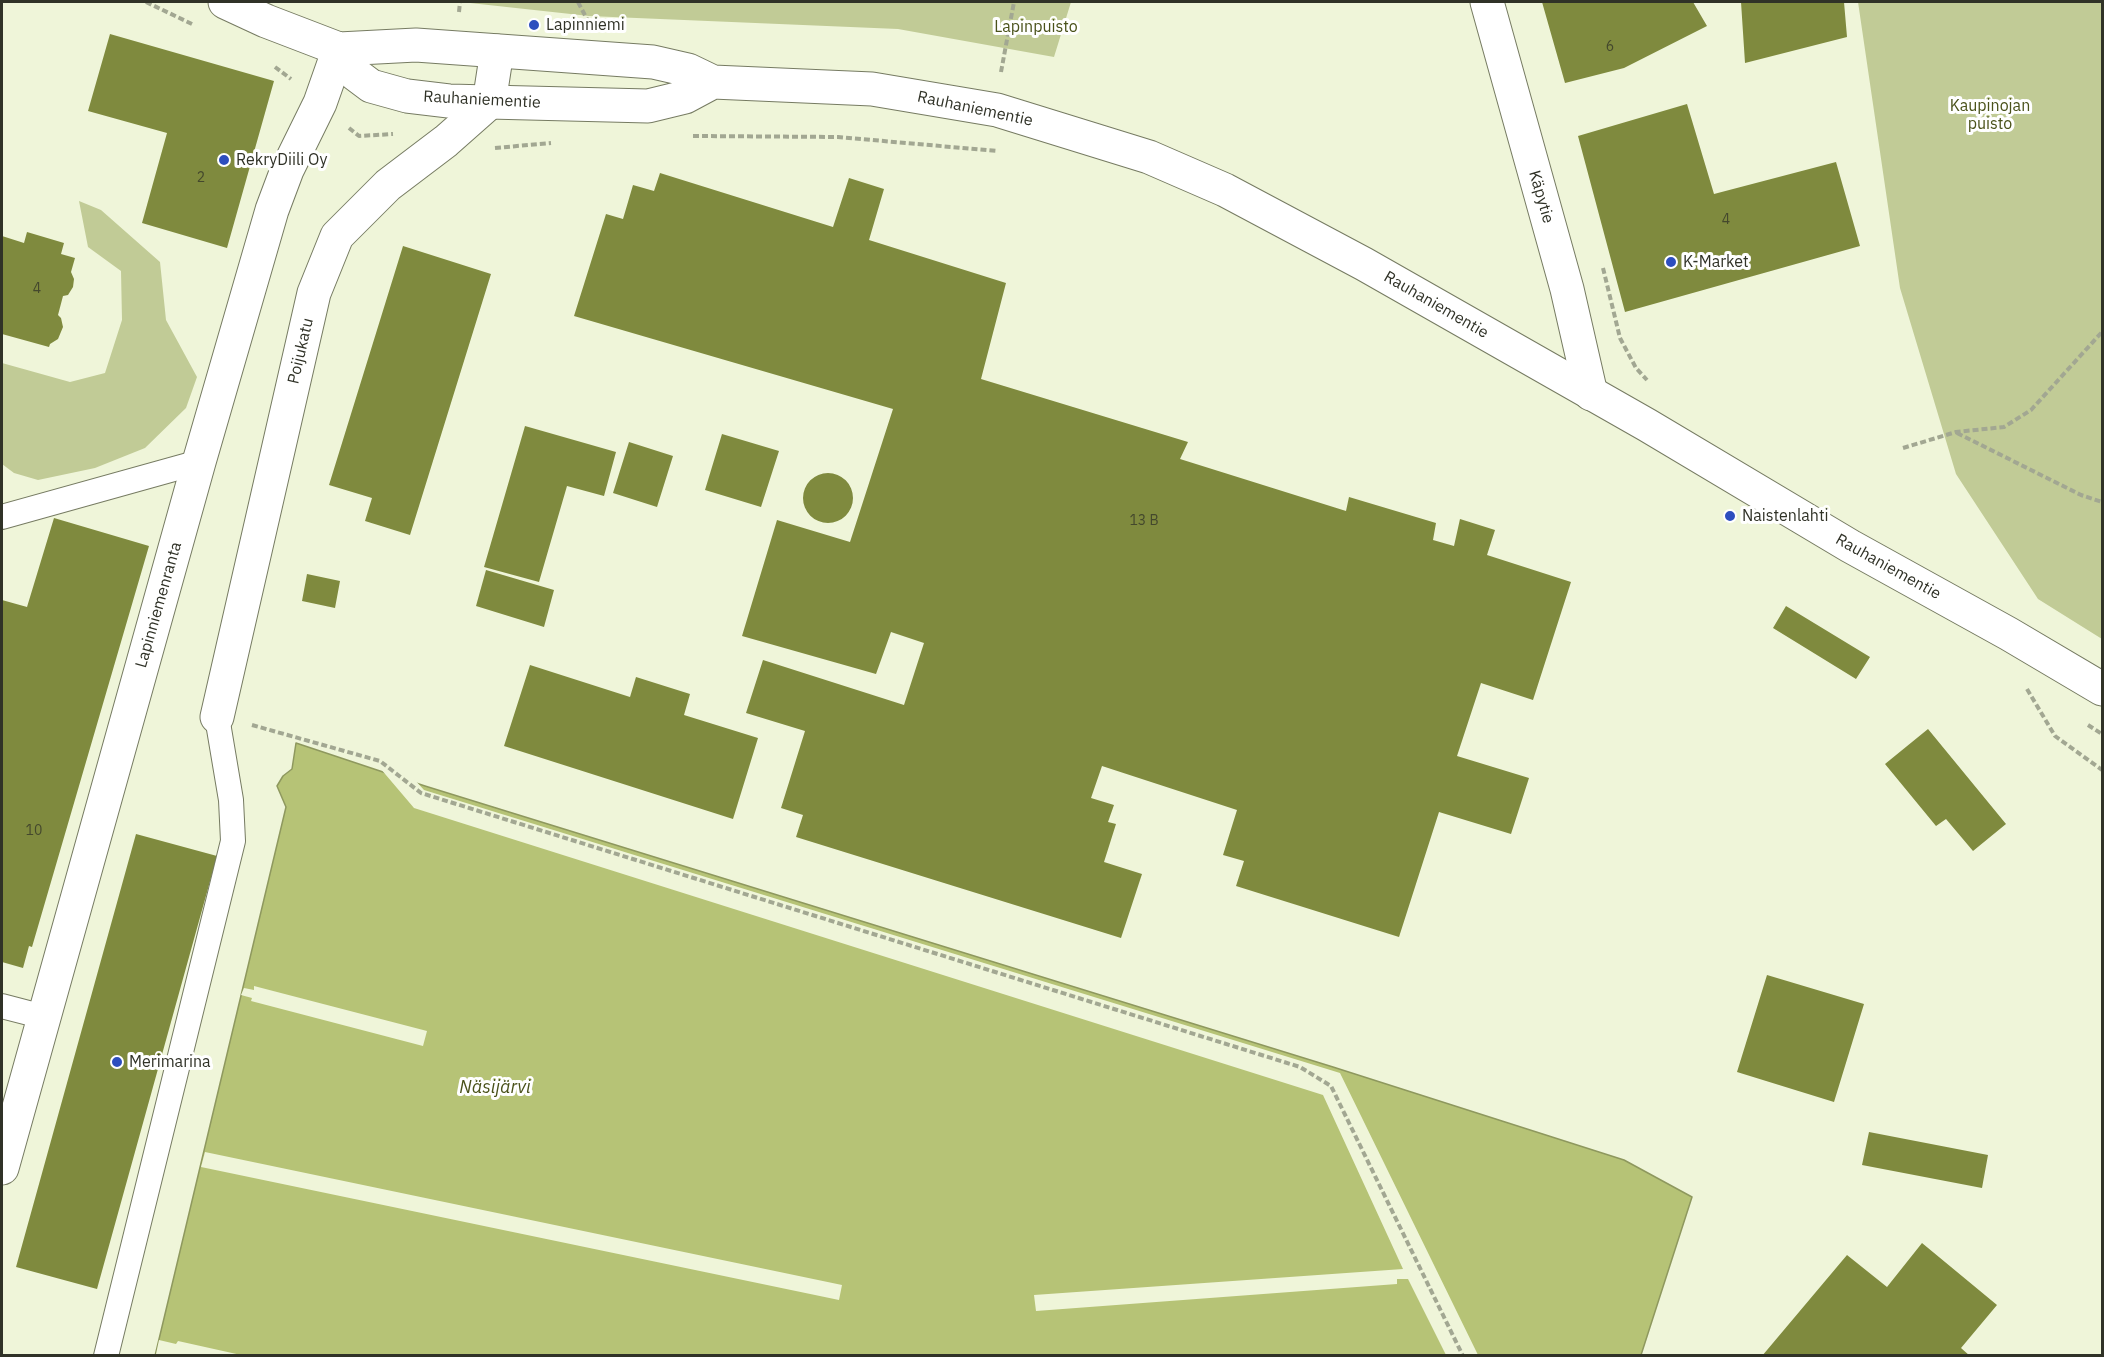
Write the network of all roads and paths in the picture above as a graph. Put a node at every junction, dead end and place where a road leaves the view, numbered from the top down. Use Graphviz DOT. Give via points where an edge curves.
graph roads {
  1 [pos="225,2"];
  2 [pos="578,2"];
  3 [pos="1014,2"];
  4 [pos="1487,2"];
  5 [pos="592,30"];
  6 [pos="339,49"];
  7 [pos="497,51"];
  8 [pos="1000,79"];
  9 [pos="712,82"];
  10 [pos="489,103"];
  11 [pos="401,134"];
  12 [pos="360,136"];
  13 [pos="683,136"];
  14 [pos="556,143"];
  15 [pos="497,148"];
  16 [pos="999,152"];
  17 [pos="1600,257"];
  18 [pos="2103,332"];
  19 [pos="1649,382"];
  20 [pos="1591,394"];
  21 [pos="1956,432"];
  22 [pos="1903,448"];
  23 [pos="199,462"];
  24 [pos="2103,502"];
  25 [pos="2,517"];
  26 [pos="2017,683"];
  27 [pos="2027,689"];
  28 [pos="2103,689"];
  29 [pos="2035,694"];
  30 [pos="217,717"];
  31 [pos="2082,722"];
  32 [pos="274,731"];
  33 [pos="2103,734"];
  34 [pos="2103,770"];
  35 [pos="2,1006"];
  36 [pos="44,1017"];
  37 [pos="2,1168"];
  38 [pos="106,1356"];
  39 [pos="1462,1356"];
  1 -- 6 [label="street, Rauhaniementie"];
  2 -- 5 [label="path"];
  3 -- 8 [label="path"];
  4 -- 20 [label="street, Käpytie" via="1567,290"];
  6 -- 7 [label="street, Rauhaniementie" via="416,45"];
  6 -- 10 [label="street, Rauhaniementie" via="355,74 389,93"];
  6 -- 23 [label="street, Lapinniemenranta" via="320,103 272,210"];
  7 -- 9 [label="street, Rauhaniementie" via="653,62 688,70"];
  7 -- 10 [label="street"];
  9 -- 10 [label="street, Rauhaniementie" via="686,97 648,105"];
  9 -- 20 [label="street, Rauhaniementie" via="872,88 997,110 1149,157 1225,190 1365,264"];
  10 -- 30 [label="street, Poijukatu" via="388,185 337,236 314,293"];
  11 -- 12 [label="path"];
  13 -- 16 [label="path" via="838,137"];
  14 -- 15 [label="path"];
  17 -- 19 [label="path" via="1620,338 1636,368"];
  18 -- 21 [label="path" via="2031,410 2004,427"];
  20 -- 28 [label="street, Rauhaniementie"];
  21 -- 22 [label="path"];
  21 -- 24 [label="path" via="2081,495"];
  23 -- 25 [label="lane"];
  23 -- 36 [label="street, Lapinniemenranta"];
  26 -- 27 [label="path"];
  27 -- 29 [label="path"];
  27 -- 34 [label="path" via="2055,736"];
  30 -- 38 [label="lane" via="231,800 233,841"];
  31 -- 33 [label="path"];
  32 -- 39 [label="path" via="380,761 421,794 1300,1067 1331,1086"];
  35 -- 36 [label="lane"];
  36 -- 37 [label="street, Lapinniemenranta"];
}
